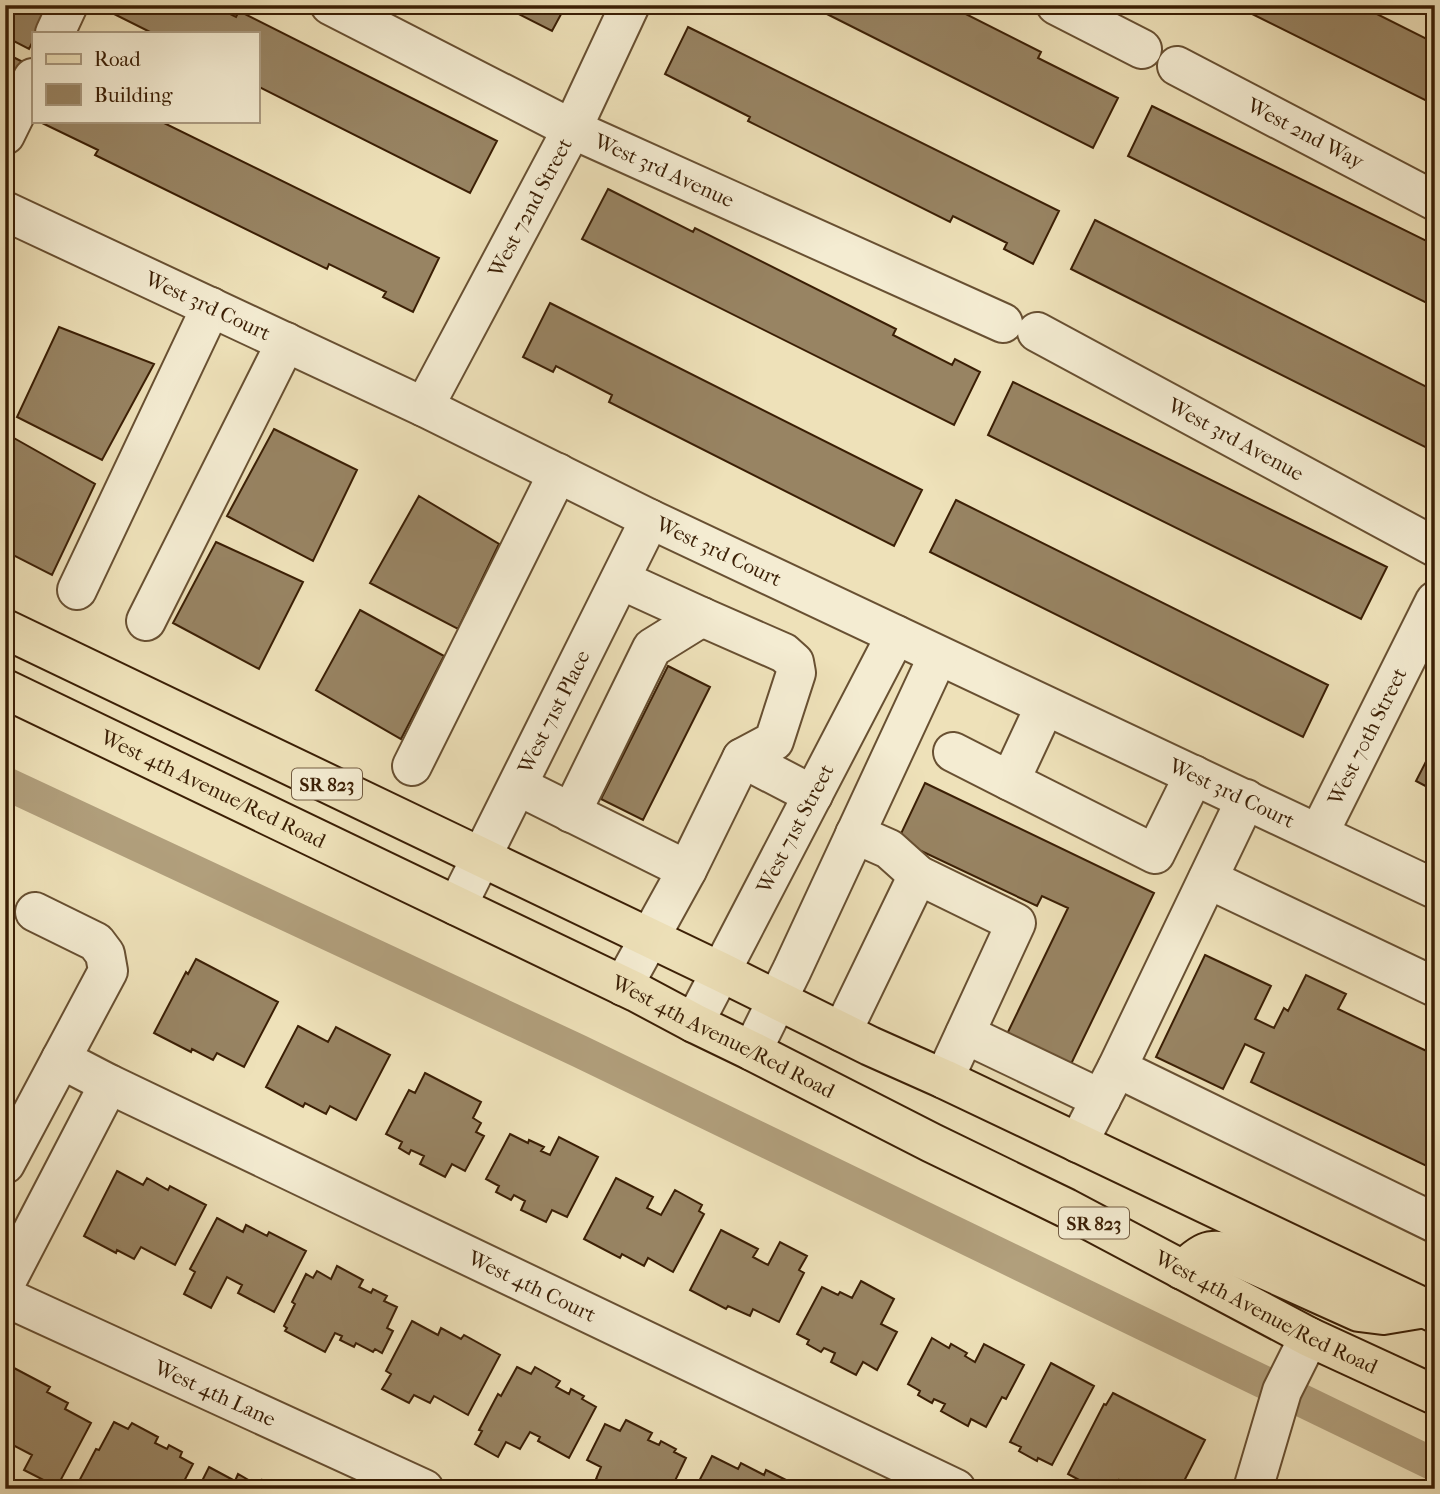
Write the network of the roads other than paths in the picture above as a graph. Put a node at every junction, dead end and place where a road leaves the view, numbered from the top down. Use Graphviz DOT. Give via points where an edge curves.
graph roads {
  1 [pos="68,5"];
  2 [pos="330,5"];
  3 [pos="630,5"];
  4 [pos="1056,5"];
  5 [pos="55,32"];
  6 [pos="1142,49"];
  7 [pos="1177,66"];
  8 [pos="32,80"];
  9 [pos="572,129"];
  10 [pos="5,135"];
  11 [pos="1435,201"];
  12 [pos="7,216"];
  13 [pos="211,307"];
  14 [pos="286,342"];
  15 [pos="424,407"];
  16 [pos="558,473"];
  17 [pos="650,519"];
  18 [pos="1435,547"];
  19 [pos="621,580"];
  20 [pos="77,590"];
  21 [pos="1435,601"];
  22 [pos="702,618"];
  23 [pos="146,621"];
  24 [pos="5,629"];
  25 [pos="896,635"];
  26 [pos="938,656"];
  27 [pos="5,689"];
  28 [pos="1045,706"];
  29 [pos="953,752"];
  30 [pos="742,758"];
  31 [pos="412,766"];
  32 [pos="1194,775"];
  33 [pos="1010,781"];
  34 [pos="518,786"];
  35 [pos="813,795"];
  36 [pos="1246,799"];
  37 [pos="572,813"];
  38 [pos="1319,833"];
  39 [pos="856,834"];
  40 [pos="481,859"];
  41 [pos="687,870"];
  42 [pos="918,875"];
  43 [pos="1208,879"];
  44 [pos="1435,889"];
  45 [pos="457,906"];
  46 [pos="35,912"];
  47 [pos="649,938"];
  48 [pos="721,972"];
  49 [pos="623,986"];
  50 [pos="1435,987"];
  51 [pos="778,1000"];
  52 [pos="694,1023"];
  53 [pos="842,1032"];
  54 [pos="965,1034"];
  55 [pos="752,1051"];
  56 [pos="61,1059"];
  57 [pos="944,1079"];
  58 [pos="109,1084"];
  59 [pos="1109,1084"];
  60 [pos="1078,1143"];
  61 [pos="5,1164"];
  62 [pos="1435,1223"];
  63 [pos="1182,1270"];
  64 [pos="5,1284"];
  65 [pos="5,1297"];
  66 [pos="1430,1311"];
  67 [pos="1309,1337"];
  68 [pos="1435,1395"];
  69 [pos="424,1489"];
  70 [pos="956,1489"];
  71 [pos="1253,1489"];
  1 -- 5 [label="street"];
  2 -- 9 [label="street, West 3rd Avenue"];
  3 -- 9 [label="street, West 72nd Street"];
  4 -- 6 [label="street"];
  7 -- 11 [label="street, West 2nd Way"];
  8 -- 10 [label="street"];
  9 -- 15 [label="street, West 72nd Street"];
  9 -- 18 [label="street, West 3rd Avenue" via="1020,328"];
  12 -- 13 [label="street, West 3rd Court"];
  13 -- 14 [label="street, West 3rd Court"];
  13 -- 20 [label="street"];
  14 -- 15 [label="street, West 3rd Court"];
  14 -- 23 [label="street"];
  15 -- 16 [label="street, West 3rd Court"];
  16 -- 17 [label="street, West 3rd Court"];
  16 -- 31 [label="street"];
  17 -- 19 [label="street, West 71st Place"];
  17 -- 25 [label="street, West 3rd Court"];
  19 -- 22 [label="street"];
  19 -- 34 [label="street, West 71st Place"];
  21 -- 38 [label="street, West 70th Street"];
  22 -- 30 [label="street" via="784,653 794,662 796,673 774,741"];
  22 -- 37 [label="street" via="652,648"];
  24 -- 40 [label="main road, SR 823"];
  25 -- 26 [label="street, West 3rd Court"];
  25 -- 35 [label="street, West 71st Street"];
  26 -- 28 [label="street, West 3rd Court"];
  26 -- 39 [label="street"];
  27 -- 45 [label="main road, West 4th Avenue/Red Road / SR 823"];
  28 -- 32 [label="street, West 3rd Court"];
  28 -- 33 [label="street"];
  29 -- 33 [label="street"];
  30 -- 35 [label="street"];
  30 -- 41 [label="street"];
  32 -- 33 [label="street" via="1155,854"];
  32 -- 36 [label="street, West 3rd Court"];
  34 -- 37 [label="street"];
  34 -- 40 [label="street, West 71st Place"];
  35 -- 48 [label="street, West 71st Street"];
  36 -- 38 [label="street, West 3rd Court"];
  36 -- 43 [label="street"];
  37 -- 41 [label="street"];
  38 -- 44 [label="street, West 3rd Court"];
  39 -- 42 [label="street" via="889,849"];
  39 -- 51 [label="street"];
  40 -- 45 [label="street, West 71st Place"];
  40 -- 47 [label="main road, SR 823"];
  41 -- 47 [label="street"];
  42 -- 53 [label="street"];
  42 -- 54 [label="street" via="1016,923"];
  43 -- 50 [label="street"];
  43 -- 59 [label="street"];
  45 -- 49 [label="main road, West 4th Avenue/Red Road / SR 823"];
  46 -- 56 [label="street" via="96,942 108,971"];
  47 -- 48 [label="main road, SR 823"];
  47 -- 49 [label="street"];
  48 -- 51 [label="main road, SR 823"];
  48 -- 52 [label="street, West 71st Street"];
  49 -- 52 [label="main road, West 4th Avenue/Red Road / SR 823"];
  51 -- 53 [label="main road, SR 823"];
  51 -- 55 [label="street"];
  52 -- 55 [label="main road, West 4th Avenue/Red Road / SR 823"];
  53 -- 57 [label="main road, SR 823"];
  54 -- 57 [label="street"];
  54 -- 59 [label="street"];
  55 -- 63 [label="main road, West 4th Avenue/Red Road / SR 823"];
  56 -- 58 [label="street, West 4th Court"];
  56 -- 61 [label="street"];
  57 -- 60 [label="main road, SR 823"];
  58 -- 64 [label="street"];
  58 -- 70 [label="street, West 4th Court"];
  59 -- 60 [label="street"];
  59 -- 62 [label="street"];
  60 -- 66 [label="main road, SR 823"];
  63 -- 66 [label="main road" via="1207,1251 1216,1250 1359,1312"];
  63 -- 67 [label="main road, West 4th Avenue/Red Road / SR 823"];
  65 -- 69 [label="street, West 4th Lane"];
  67 -- 68 [label="main road, West 4th Avenue/Red Road / SR 823"];
  67 -- 71 [label="street" via="1282,1391"];
}
